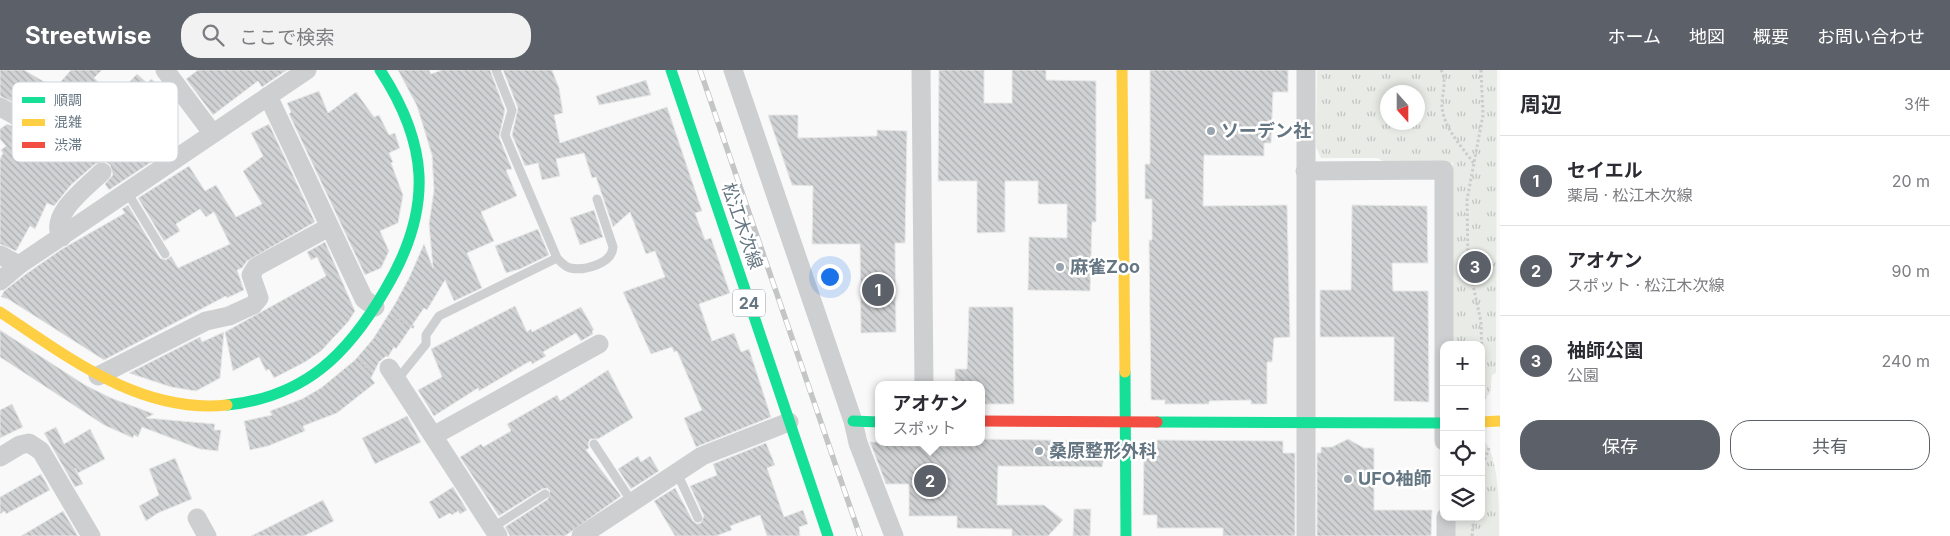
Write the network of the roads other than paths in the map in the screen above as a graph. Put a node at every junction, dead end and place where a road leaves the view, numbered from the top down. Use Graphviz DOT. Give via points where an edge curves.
graph roads {
  1 [pos="165,70"];
  2 [pos="307,70"];
  3 [pos="382,70"];
  4 [pos="496,70"];
  5 [pos="671,70"];
  6 [pos="733,70"];
  7 [pos="921,70"];
  8 [pos="1122,70"];
  9 [pos="1306,70"];
  10 [pos="174,82"];
  11 [pos="178,87"];
  12 [pos="268,96"];
  13 [pos="0,108"];
  14 [pos="12,114"];
  15 [pos="213,134"];
  16 [pos="178,158"];
  17 [pos="171,162"];
  18 [pos="1305,171"];
  19 [pos="102,172"];
  20 [pos="127,192"];
  21 [pos="597,199"];
  22 [pos="329,228"];
  23 [pos="62,237"];
  24 [pos="165,254"];
  25 [pos="0,255"];
  26 [pos="558,258"];
  27 [pos="19,265"];
  28 [pos="0,281"];
  29 [pos="376,307"];
  30 [pos="0,312"];
  31 [pos="599,344"];
  32 [pos="393,374"];
  33 [pos="98,376"];
  34 [pos="924,381"];
  35 [pos="1444,386"];
  36 [pos="853,421"];
  37 [pos="985,421"];
  38 [pos="1500,421"];
  39 [pos="789,422"];
  40 [pos="875,422"];
  41 [pos="1485,422"];
  42 [pos="1125,423"];
  43 [pos="1306,423"];
  44 [pos="1440,423"];
  45 [pos="434,436"];
  46 [pos="594,444"];
  47 [pos="0,457"];
  48 [pos="677,473"];
  49 [pos="545,494"];
  50 [pos="632,502"];
  51 [pos="197,518"];
  52 [pos="698,518"];
  53 [pos="1446,521"];
  54 [pos="495,532"];
  55 [pos="91,536"];
  56 [pos="207,536"];
  57 [pos="581,536"];
  58 [pos="828,536"];
  59 [pos="894,536"];
  60 [pos="1126,536"];
  61 [pos="1306,536"];
  62 [pos="1446,536"];
  1 -- 10 [label="street"];
  2 -- 12 [label="street"];
  3 -- 29 [label="street" via="412,135 419,189 414,224 403,260"];
  4 -- 26 [label="lane" via="512,110 505,135"];
  5 -- 39 [label="street, 松江木次線 / 24"];
  6 -- 36 [label="street"];
  7 -- 34 [label="street"];
  8 -- 42 [label="street"];
  9 -- 18 [label="street"];
  11 -- 15 [label="street"];
  12 -- 15 [label="street"];
  12 -- 22 [label="street"];
  13 -- 14 [label="street"];
  15 -- 16 [label="street"];
  17 -- 20 [label="street"];
  18 -- 35 [label="street" via="1444,170"];
  18 -- 43 [label="street"];
  19 -- 23 [label="street" via="68,204 58,226"];
  20 -- 23 [label="street"];
  20 -- 24 [label="lane"];
  21 -- 26 [label="lane" via="613,247 612,254 602,262 575,268 565,266"];
  22 -- 29 [label="street" via="364,299"];
  22 -- 33 [label="street" via="256,266 251,275 259,298 253,305 206,321"];
  23 -- 27 [label="street"];
  25 -- 27 [label="street"];
  26 -- 32 [label="lane" via="440,316 426,335 426,344"];
  27 -- 28 [label="street"];
  29 -- 33 [label="street" via="346,349 322,370 302,383 265,397 220,406 194,406 155,400"];
  30 -- 33 [label="street"];
  31 -- 45 [label="street"];
  32 -- 45 [label="street"];
  36 -- 40 [label="street"];
  36 -- 59 [label="street" via="858,443"];
  37 -- 42 [label="street"];
  38 -- 41 [label="street"];
  39 -- 48 [label="street" via="702,456"];
  39 -- 58 [label="street, 松江木次線 / 24"];
  42 -- 43 [label="street"];
  42 -- 60 [label="street"];
  43 -- 44 [label="street"];
  43 -- 61 [label="street"];
  45 -- 54 [label="street"];
  46 -- 50 [label="lane"];
  47 -- 55 [label="street" via="20,445 29,444 41,451"];
  48 -- 50 [label="street"];
  48 -- 52 [label="lane"];
  49 -- 54 [label="lane"];
  50 -- 57 [label="street"];
  51 -- 56 [label="street"];
  53 -- 62 [label="street"];
}
